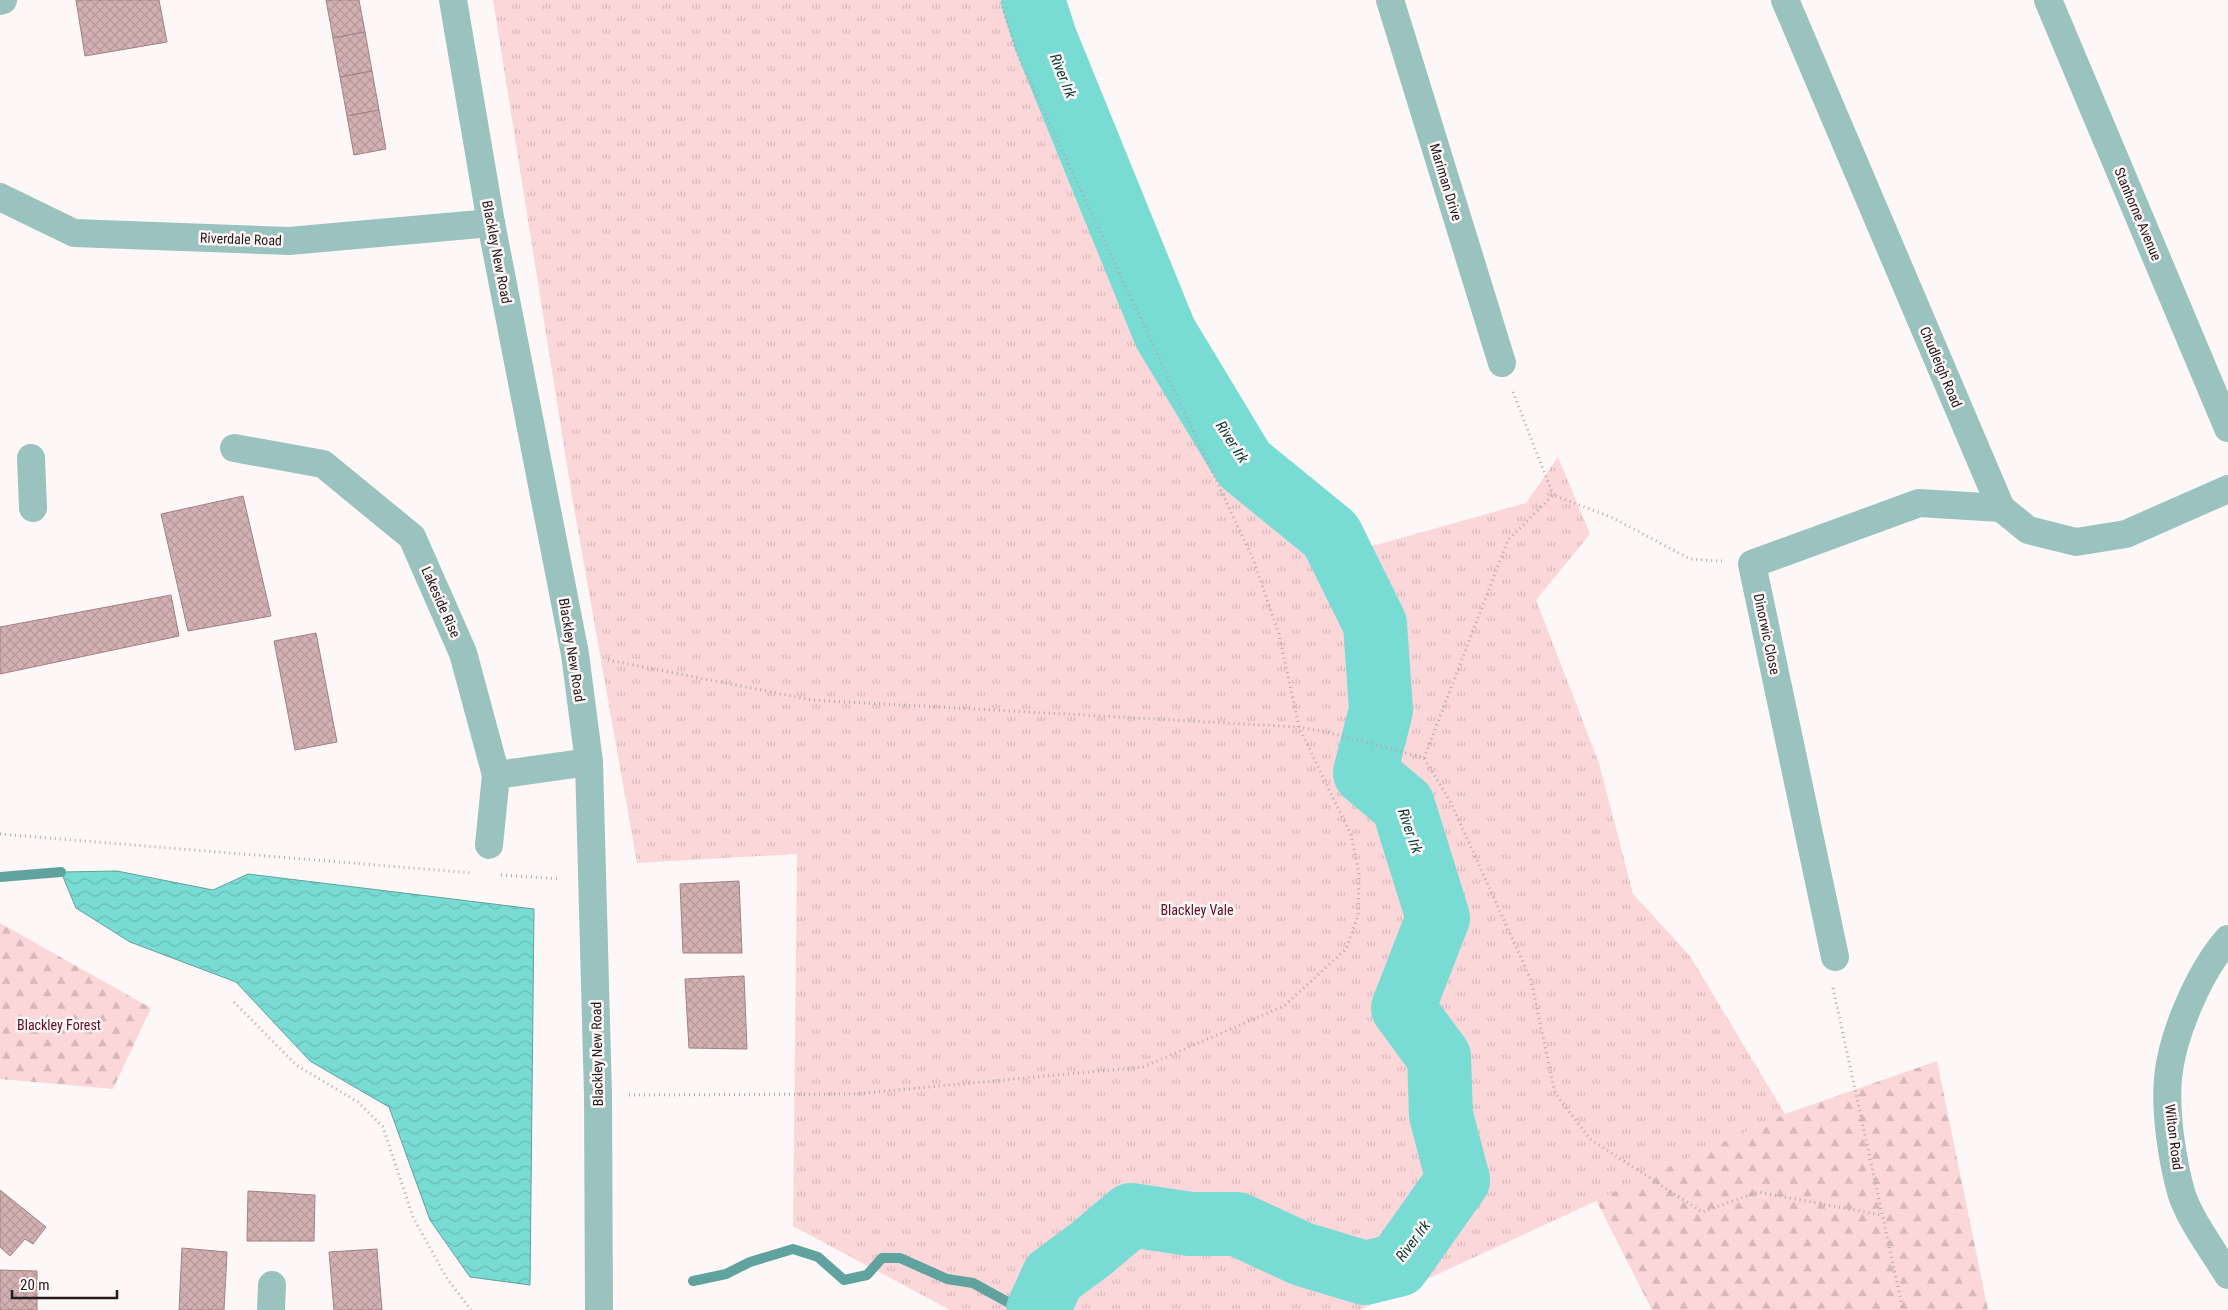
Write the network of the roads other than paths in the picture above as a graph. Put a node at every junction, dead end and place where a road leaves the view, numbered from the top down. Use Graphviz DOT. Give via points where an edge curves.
graph roads {
  1 [pos="453,0"];
  2 [pos="1390,0"];
  3 [pos="1784,0"];
  4 [pos="2048,0"];
  5 [pos="0,197"];
  6 [pos="491,223"];
  7 [pos="1502,363"];
  8 [pos="2228,428"];
  9 [pos="234,448"];
  10 [pos="31,458"];
  11 [pos="2228,489"];
  12 [pos="33,508"];
  13 [pos="2001,508"];
  14 [pos="589,762"];
  15 [pos="496,775"];
  16 [pos="489,844"];
  17 [pos="2228,939"];
  18 [pos="1835,958"];
  19 [pos="2228,1275"];
  20 [pos="598,1310"];
  1 -- 6 [label="street, Blackley New Road"];
  2 -- 7 [label="street, Mariman Drive"];
  3 -- 13 [label="street, Chudleigh Road"];
  4 -- 8 [label="street, Stanhorne Avenue"];
  5 -- 6 [label="street, Riverdale Road" via="74,233 289,241"];
  6 -- 14 [label="street, Blackley New Road" via="575,654"];
  9 -- 15 [label="street, Lakeside Rise" via="323,464 412,537 463,652"];
  10 -- 12 [label="street"];
  11 -- 13 [label="street, Chudleigh Road" via="2126,534 2076,542 2028,530"];
  13 -- 18 [label="street, Dinorwic Close" via="1919,503 1752,564"];
  14 -- 15 [label="street"];
  14 -- 20 [label="street, Blackley New Road" via="598,1095"];
  15 -- 16 [label="street"];
  17 -- 19 [label="street, Wilton Road" via="2196,988 2180,1030 2168,1078 2169,1122 2182,1194"];
}
